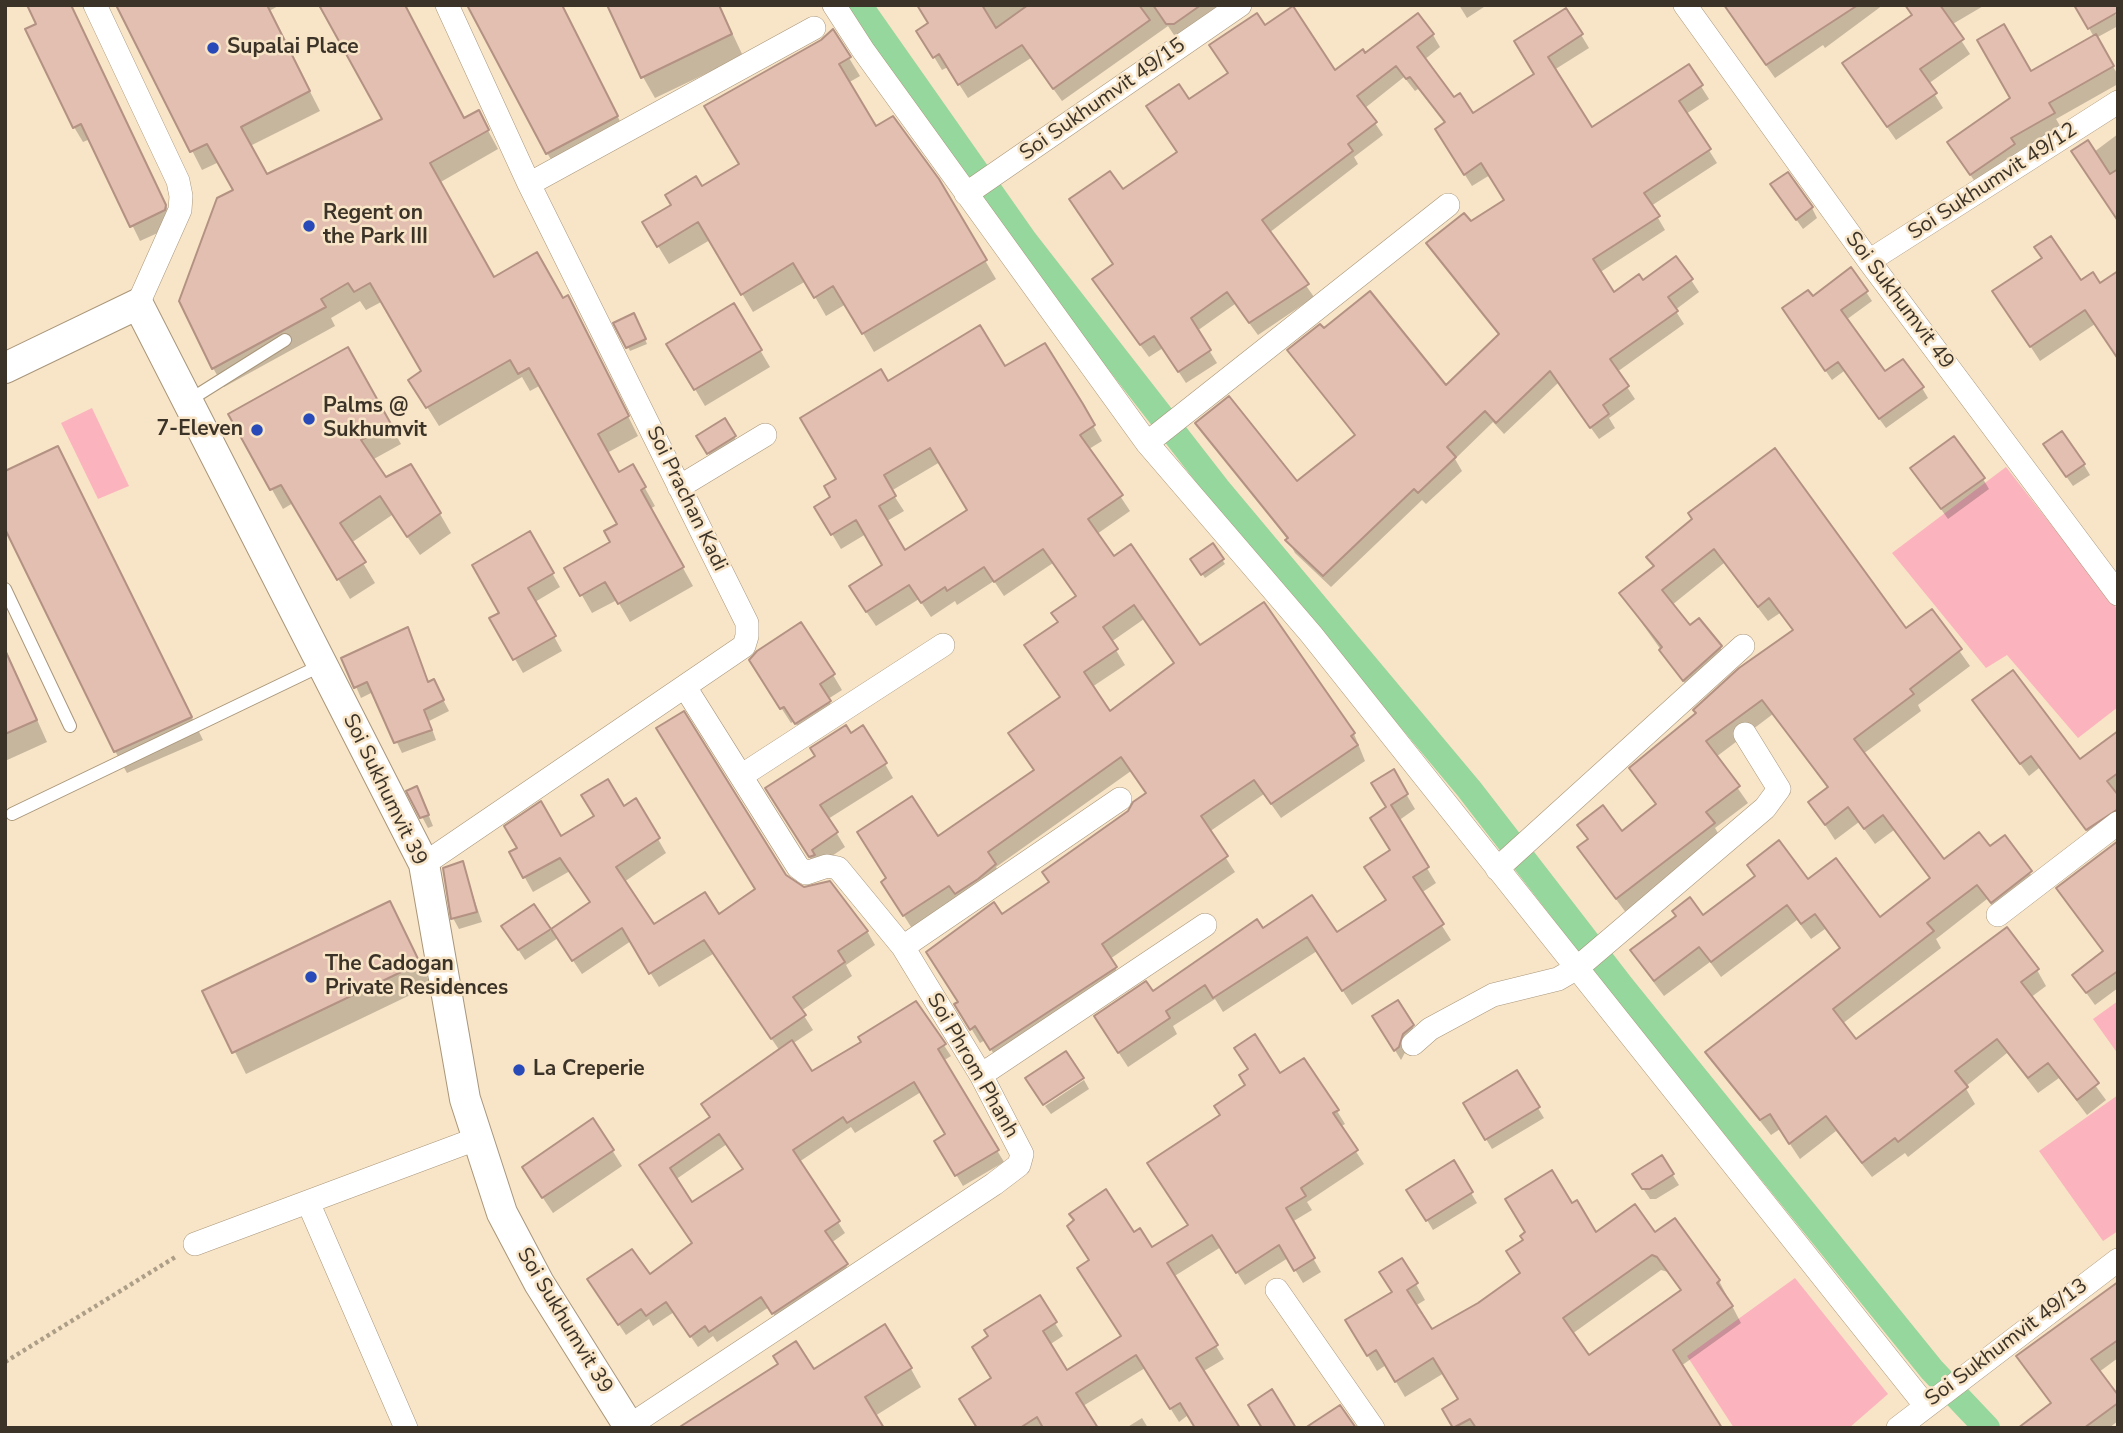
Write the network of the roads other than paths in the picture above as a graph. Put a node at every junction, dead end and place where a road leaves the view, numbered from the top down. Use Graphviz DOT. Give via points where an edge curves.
graph roads {
  1 [pos="95,5"];
  2 [pos="447,5"];
  3 [pos="834,5"];
  4 [pos="1240,5"];
  5 [pos="1694,9"];
  6 [pos="814,28"];
  7 [pos="2118,102"];
  8 [pos="529,184"];
  9 [pos="966,194"];
  10 [pos="1448,205"];
  11 [pos="1869,261"];
  12 [pos="138,304"];
  13 [pos="285,340"];
  14 [pos="5,368"];
  15 [pos="188,401"];
  16 [pos="765,435"];
  17 [pos="1147,443"];
  18 [pos="679,487"];
  19 [pos="5,589"];
  20 [pos="2118,594"];
  21 [pos="943,645"];
  22 [pos="1743,646"];
  23 [pos="322,665"];
  24 [pos="684,687"];
  25 [pos="70,726"];
  26 [pos="1745,734"];
  27 [pos="741,776"];
  28 [pos="1120,799"];
  29 [pos="12,814"];
  30 [pos="2118,823"];
  31 [pos="424,864"];
  32 [pos="1497,869"];
  33 [pos="1998,915"];
  34 [pos="1205,925"];
  35 [pos="903,947"];
  36 [pos="1577,968"];
  37 [pos="1413,1044"];
  38 [pos="981,1075"];
  39 [pos="476,1139"];
  40 [pos="308,1202"];
  41 [pos="195,1244"];
  42 [pos="2118,1260"];
  43 [pos="1278,1290"];
  44 [pos="1925,1405"];
  45 [pos="629,1427"];
  46 [pos="406,1428"];
  47 [pos="1373,1428"];
  48 [pos="1898,1428"];
  1 -- 12 [label="street" via="181,196 180,210"];
  2 -- 8 [label="street, Soi Prachan Kadi"];
  3 -- 9 [label="street"];
  4 -- 9 [label="street, Soi Sukhumvit 49/15"];
  5 -- 11 [label="street, Soi Sukhumvit 49"];
  6 -- 8 [label="street"];
  7 -- 11 [label="street, Soi Sukhumvit 49/12"];
  8 -- 18 [label="street, Soi Prachan Kadi"];
  9 -- 17 [label="street"];
  10 -- 17 [label="street"];
  11 -- 20 [label="street, Soi Sukhumvit 49"];
  12 -- 14 [label="street"];
  12 -- 15 [label="street, Soi Sukhumvit 39"];
  13 -- 15 [label="lane"];
  15 -- 23 [label="street, Soi Sukhumvit 39"];
  16 -- 18 [label="street"];
  17 -- 32 [label="street" via="1311,634"];
  18 -- 24 [label="street, Soi Prachan Kadi" via="747,623 744,646"];
  19 -- 25 [label="lane"];
  21 -- 27 [label="street"];
  22 -- 32 [label="street"];
  23 -- 29 [label="lane"];
  23 -- 31 [label="street, Soi Sukhumvit 39"];
  24 -- 27 [label="street, Soi Phrom Phanh"];
  24 -- 31 [label="street, Soi Prachan Kadi"];
  26 -- 36 [label="street" via="1779,789 1774,798"];
  27 -- 35 [label="street, Soi Phrom Phanh" via="798,867 806,873 827,866 838,868"];
  28 -- 35 [label="street"];
  30 -- 33 [label="street"];
  31 -- 39 [label="street, Soi Sukhumvit 39" via="456,1056"];
  32 -- 36 [label="street"];
  34 -- 38 [label="street"];
  35 -- 38 [label="street, Soi Phrom Phanh"];
  36 -- 37 [label="street" via="1558,979 1493,995 1430,1029"];
  36 -- 44 [label="street"];
  38 -- 45 [label="street, Soi Phrom Phanh" via="1021,1154 1019,1165"];
  39 -- 40 [label="street"];
  39 -- 45 [label="street, Soi Sukhumvit 39" via="518,1247"];
  40 -- 41 [label="street"];
  40 -- 46 [label="street"];
  42 -- 44 [label="street, Soi Sukhumvit 49/13"];
  43 -- 47 [label="street"];
  44 -- 48 [label="street, Soi Sukhumvit 49/13"];
}
